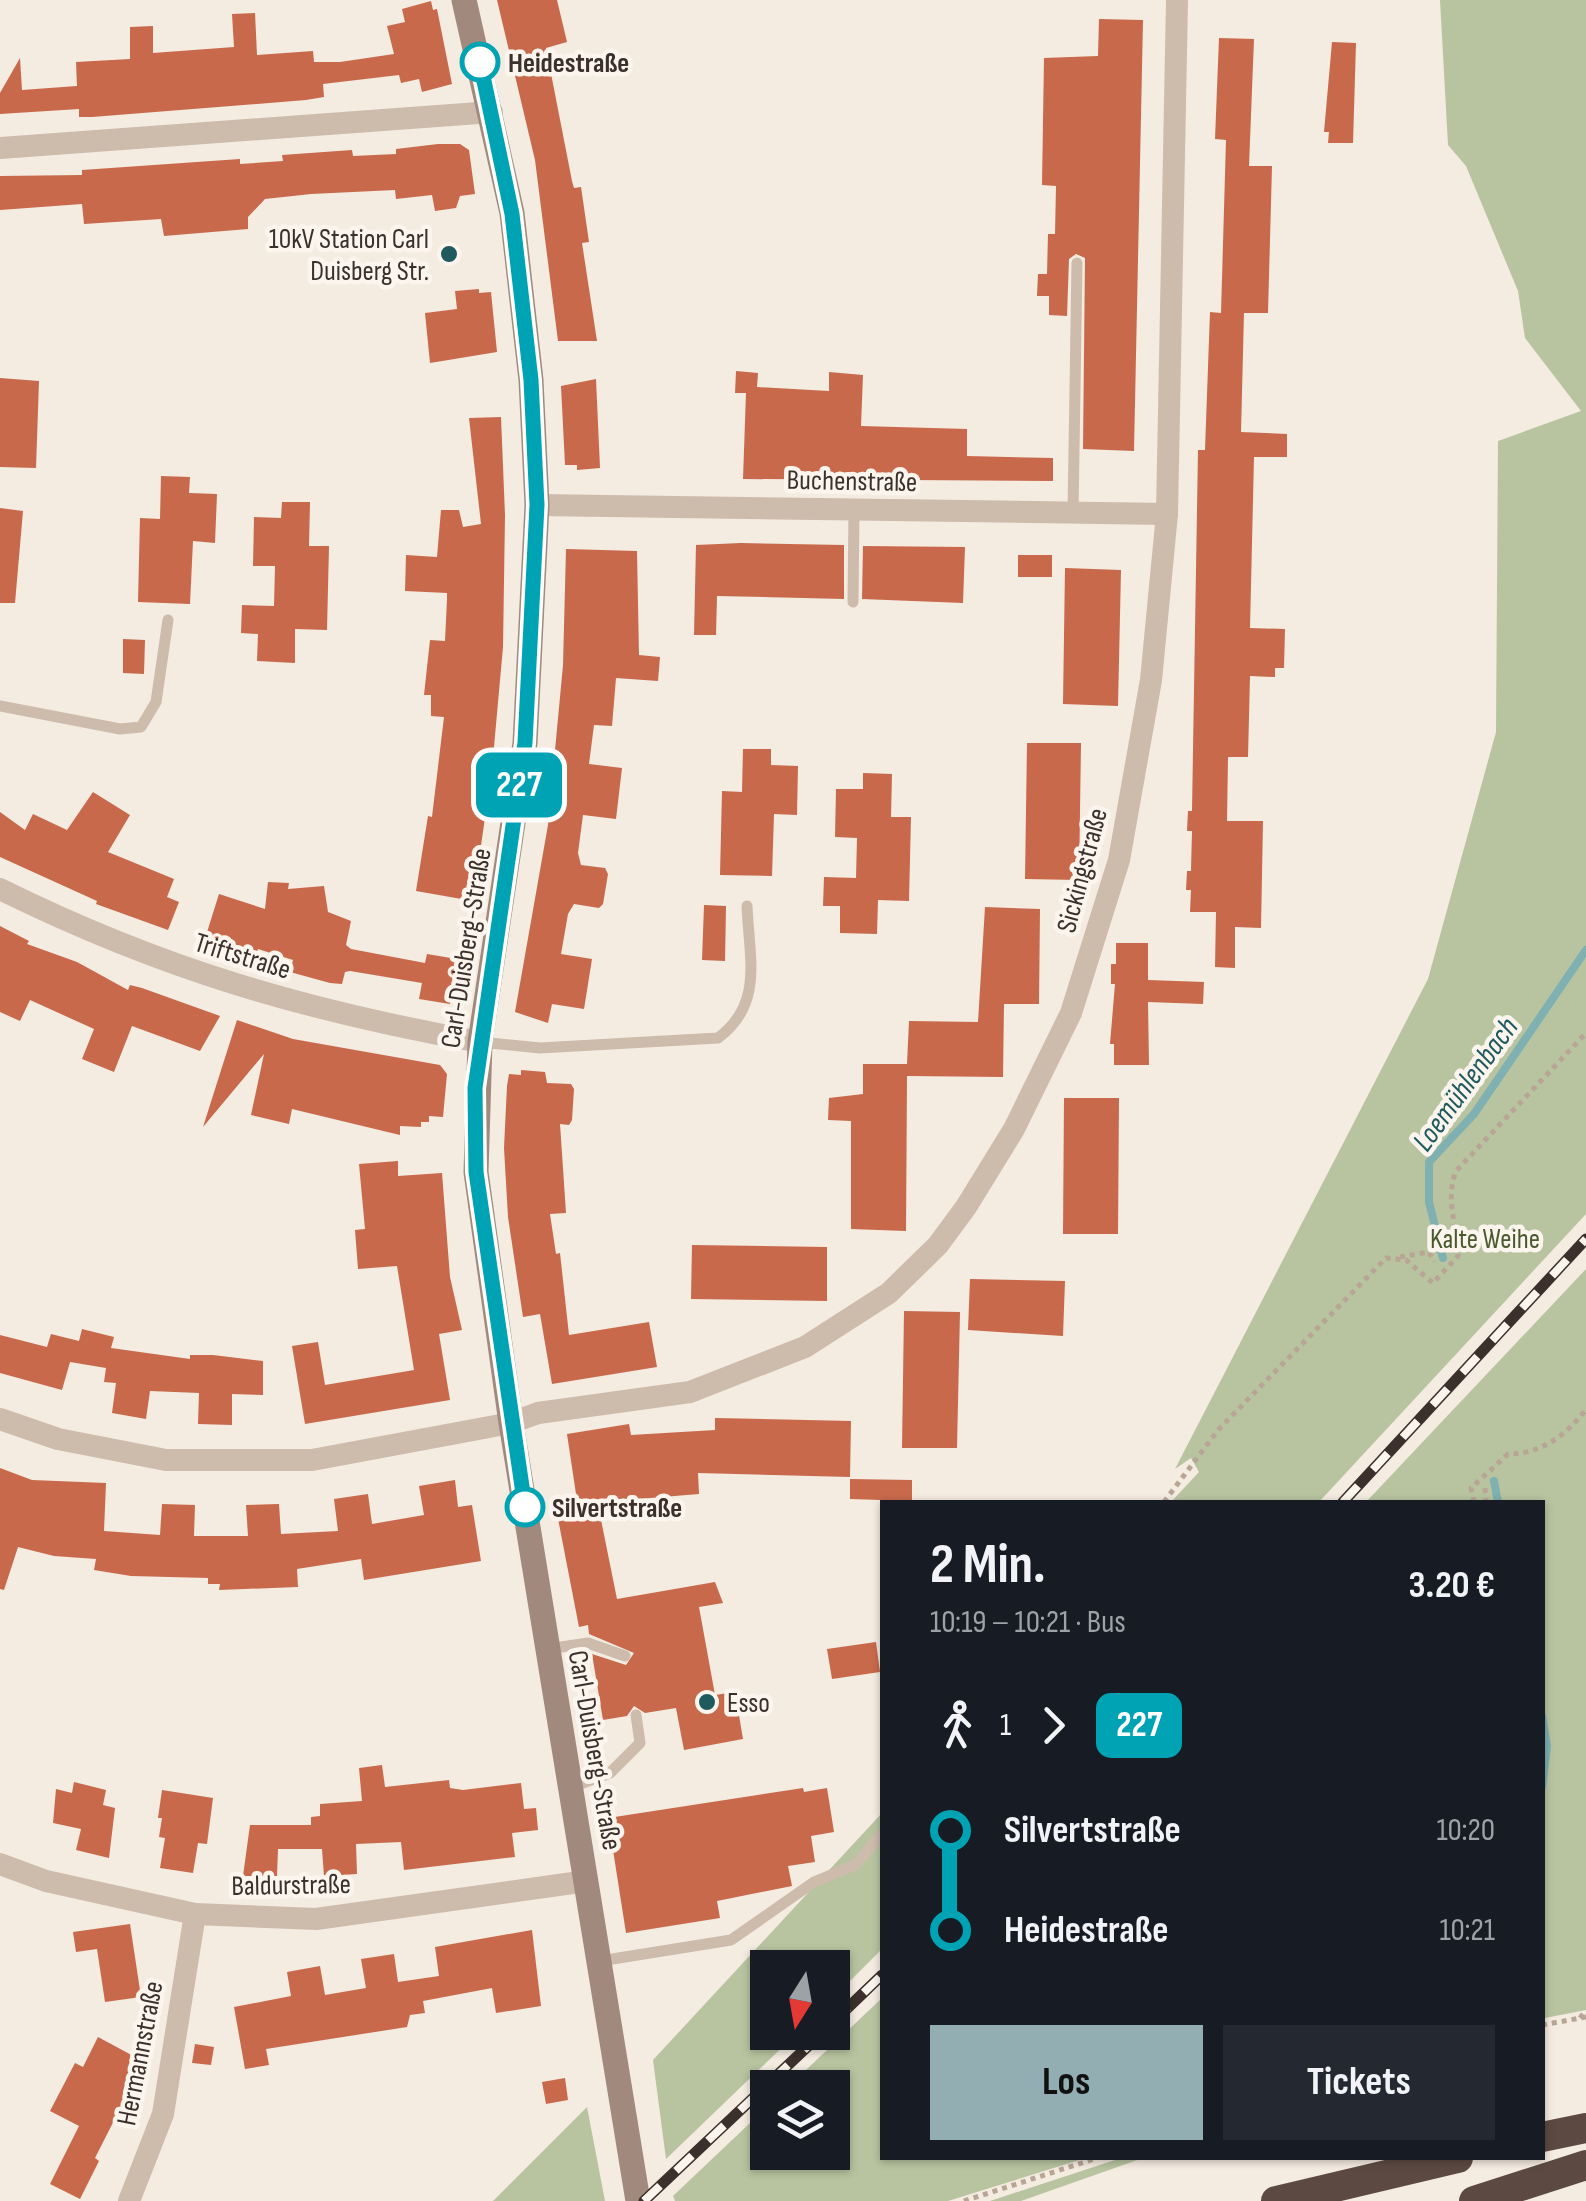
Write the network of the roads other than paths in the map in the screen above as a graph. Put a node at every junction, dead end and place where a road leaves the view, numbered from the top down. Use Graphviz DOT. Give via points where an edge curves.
graph roads {
  1 [pos="464,0"];
  2 [pos="1178,0"];
  3 [pos="492,112"];
  4 [pos="0,148"];
  5 [pos="1077,264"];
  6 [pos="537,505"];
  7 [pos="854,510"];
  8 [pos="1073,513"];
  9 [pos="1166,514"];
  10 [pos="853,602"];
  11 [pos="168,620"];
  12 [pos="0,706"];
  13 [pos="0,889"];
  14 [pos="747,906"];
  15 [pos="480,1042"];
  16 [pos="0,1419"];
  17 [pos="511,1424"];
  18 [pos="548,1649"];
  19 [pos="625,1656"];
  20 [pos="636,1715"];
  21 [pos="572,1788"];
  22 [pos="880,1836"];
  23 [pos="0,1864"];
  24 [pos="587,1881"];
  25 [pos="194,1914"];
  26 [pos="600,1961"];
  27 [pos="1586,2128"];
  28 [pos="1545,2136"];
  29 [pos="1450,2160"];
  30 [pos="1586,2165"];
  31 [pos="129,2201"];
  32 [pos="638,2201"];
  33 [pos="1276,2201"];
  34 [pos="1474,2201"];
  1 -- 3 [label="main road, Carl-Duisberg-Straße"];
  2 -- 9 [label="street, Sickingstraße"];
  3 -- 4 [label="street"];
  3 -- 6 [label="main road, Carl-Duisberg-Straße" via="524,306"];
  5 -- 8 [label="lane"];
  6 -- 7 [label="street, Buchenstraße"];
  6 -- 15 [label="main road, Carl-Duisberg-Straße" via="525,743"];
  7 -- 8 [label="street, Buchenstraße"];
  7 -- 10 [label="lane"];
  8 -- 9 [label="street, Buchenstraße"];
  9 -- 17 [label="street, Sickingstraße" via="1151,680 1119,860 1071,1013 1014,1129 966,1207 889,1293 806,1346 690,1392 538,1413"];
  11 -- 12 [label="lane" via="156,702 141,727"];
  13 -- 15 [label="street, Triftstraße" via="83,930 224,984 358,1020"];
  14 -- 15 [label="lane" via="748,1008 718,1038 540,1048"];
  15 -- 17 [label="main road, Carl-Duisberg-Straße" via="476,1172"];
  16 -- 17 [label="street" via="58,1439 166,1460 312,1460"];
  17 -- 18 [label="main road, Carl-Duisberg-Straße"];
  18 -- 19 [label="lane" via="588,1643"];
  18 -- 21 [label="main road, Carl-Duisberg-Straße"];
  20 -- 21 [label="lane" via="640,1743 610,1772"];
  21 -- 24 [label="main road, Carl-Duisberg-Straße"];
  22 -- 26 [label="lane" via="855,1865 814,1882 732,1940"];
  23 -- 25 [label="street, Baldurstraße"];
  24 -- 25 [label="street, Baldurstraße" via="316,1919"];
  24 -- 26 [label="main road, Carl-Duisberg-Straße"];
  25 -- 31 [label="street, Hermannstraße" via="163,2114"];
  26 -- 32 [label="main road, Carl-Duisberg-Straße"];
  27 -- 28 [label="highway"];
  29 -- 33 [label="highway"];
  30 -- 34 [label="highway"];
}
